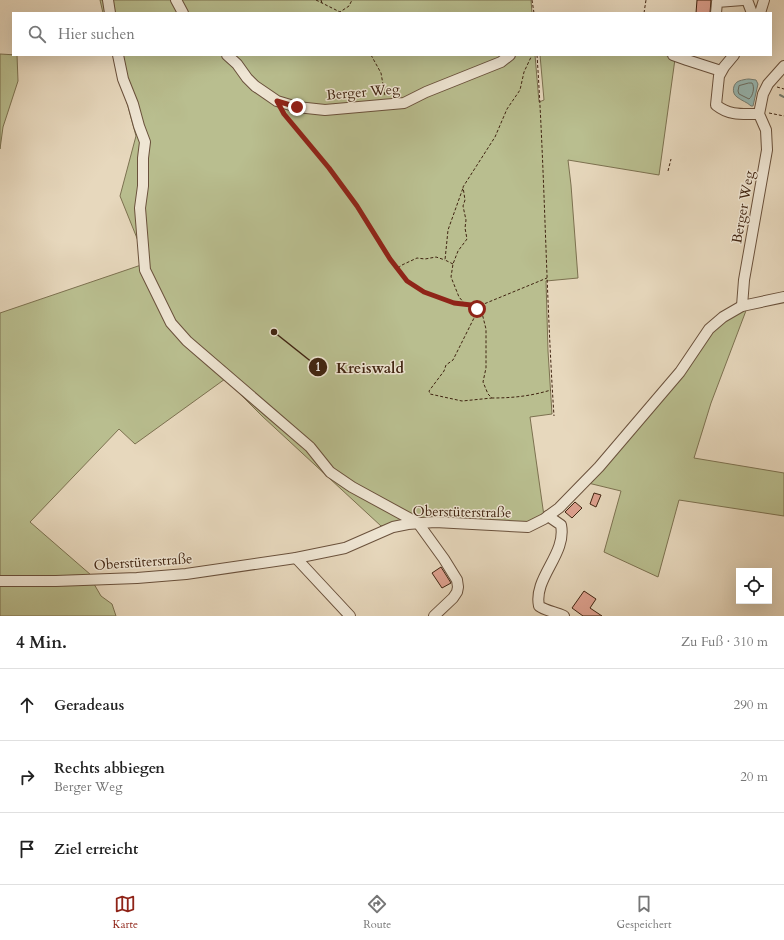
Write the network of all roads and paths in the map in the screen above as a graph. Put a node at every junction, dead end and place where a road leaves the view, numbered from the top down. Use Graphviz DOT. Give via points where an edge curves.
graph roads {
  1 [pos="108,0"];
  2 [pos="176,0"];
  3 [pos="316,0"];
  4 [pos="321,0"];
  5 [pos="352,0"];
  6 [pos="532,0"];
  7 [pos="646,0"];
  8 [pos="743,0"];
  9 [pos="747,0"];
  10 [pos="764,0"];
  11 [pos="322,4"];
  12 [pos="110,12"];
  13 [pos="182,12"];
  14 [pos="338,12"];
  15 [pos="341,12"];
  16 [pos="534,12"];
  17 [pos="645,12"];
  18 [pos="716,12"];
  19 [pos="752,12"];
  20 [pos="760,12"];
  21 [pos="118,56"];
  22 [pos="228,56"];
  23 [pos="372,56"];
  24 [pos="509,56"];
  25 [pos="532,56"];
  26 [pos="537,56"];
  27 [pos="676,56"];
  28 [pos="733,56"];
  29 [pos="724,63"];
  30 [pos="784,66"];
  31 [pos="277,101"];
  32 [pos="386,105"];
  33 [pos="784,116"];
  34 [pos="760,117"];
  35 [pos="671,159"];
  36 [pos="668,171"];
  37 [pos="463,187"];
  38 [pos="445,260"];
  39 [pos="453,264"];
  40 [pos="398,269"];
  41 [pos="547,278"];
  42 [pos="784,297"];
  43 [pos="465,304"];
  44 [pos="471,305"];
  45 [pos="742,306"];
  46 [pos="477,309"];
  47 [pos="552,390"];
  48 [pos="492,398"];
  49 [pos="554,416"];
  50 [pos="548,516"];
  51 [pos="418,523"];
  52 [pos="296,558"];
  53 [pos="0,581"];
  54 [pos="350,616"];
  55 [pos="434,616"];
  56 [pos="564,616"];
  1 -- 12 [label="street"];
  2 -- 13 [label="street"];
  3 -- 11 [label="path"];
  4 -- 11 [label="path"];
  5 -- 15 [label="path"];
  6 -- 16 [label="path"];
  7 -- 17 [label="path"];
  8 -- 18 [label="street" via="717,2"];
  9 -- 19 [label="street"];
  10 -- 20 [label="street"];
  11 -- 14 [label="path"];
  21 -- 51 [label="street" via="123,79 145,142 140,208 145,270 171,323 187,341 310,447 330,472"];
  22 -- 31 [label="street, Berger Weg" via="255,86"];
  23 -- 32 [label="path" via="381,73"];
  24 -- 32 [label="street, Berger Weg" via="501,62 409,101"];
  25 -- 37 [label="path" via="520,90 507,109 495,137"];
  26 -- 41 [label="path" via="543,141"];
  27 -- 29 [label="street" via="687,60"];
  28 -- 29 [label="street"];
  29 -- 34 [label="street" via="718,82 716,105 724,111"];
  30 -- 34 [label="street, Berger Weg" via="763,94"];
  31 -- 32 [label="street, Berger Weg" via="297,107 325,110"];
  31 -- 40 [label="path" via="284,114 357,206"];
  33 -- 34 [label="path" via="770,113"];
  34 -- 45 [label="street, Berger Weg" via="766,130 767,150 744,280"];
  35 -- 36 [label="path"];
  37 -- 38 [label="path" via="448,230"];
  37 -- 39 [label="path" via="466,220 464,228 467,239"];
  38 -- 39 [label="path"];
  38 -- 40 [label="path" via="436,257 417,258"];
  39 -- 43 [label="path" via="451,277 459,297"];
  40 -- 43 [label="path" via="407,281 424,292 454,303"];
  41 -- 44 [label="path" via="479,306"];
  41 -- 47 [label="path"];
  42 -- 45 [label="street, Oberstüterstraße"];
  43 -- 44 [label="path"];
  44 -- 46 [label="path"];
  45 -- 50 [label="street, Oberstüterstraße" via="709,329 680,372 604,461 559,508"];
  46 -- 48 [label="path" via="482,313 486,329 486,368 483,382"];
  46 -- 48 [label="path" via="453,360 446,365 429,391 430,394 462,402"];
  47 -- 48 [label="path" via="513,398"];
  47 -- 49 [label="path"];
  50 -- 51 [label="street, Oberstüterstraße" via="528,527"];
  50 -- 56 [label="street" via="561,525 561,541 537,598 539,606 543,609"];
  51 -- 52 [label="street, Oberstüterstraße" via="394,527 346,548"];
  51 -- 55 [label="street" via="457,580 457,592"];
  52 -- 53 [label="street, Oberstüterstraße" via="186,574 137,578 56,582"];
  52 -- 54 [label="street"];
}
